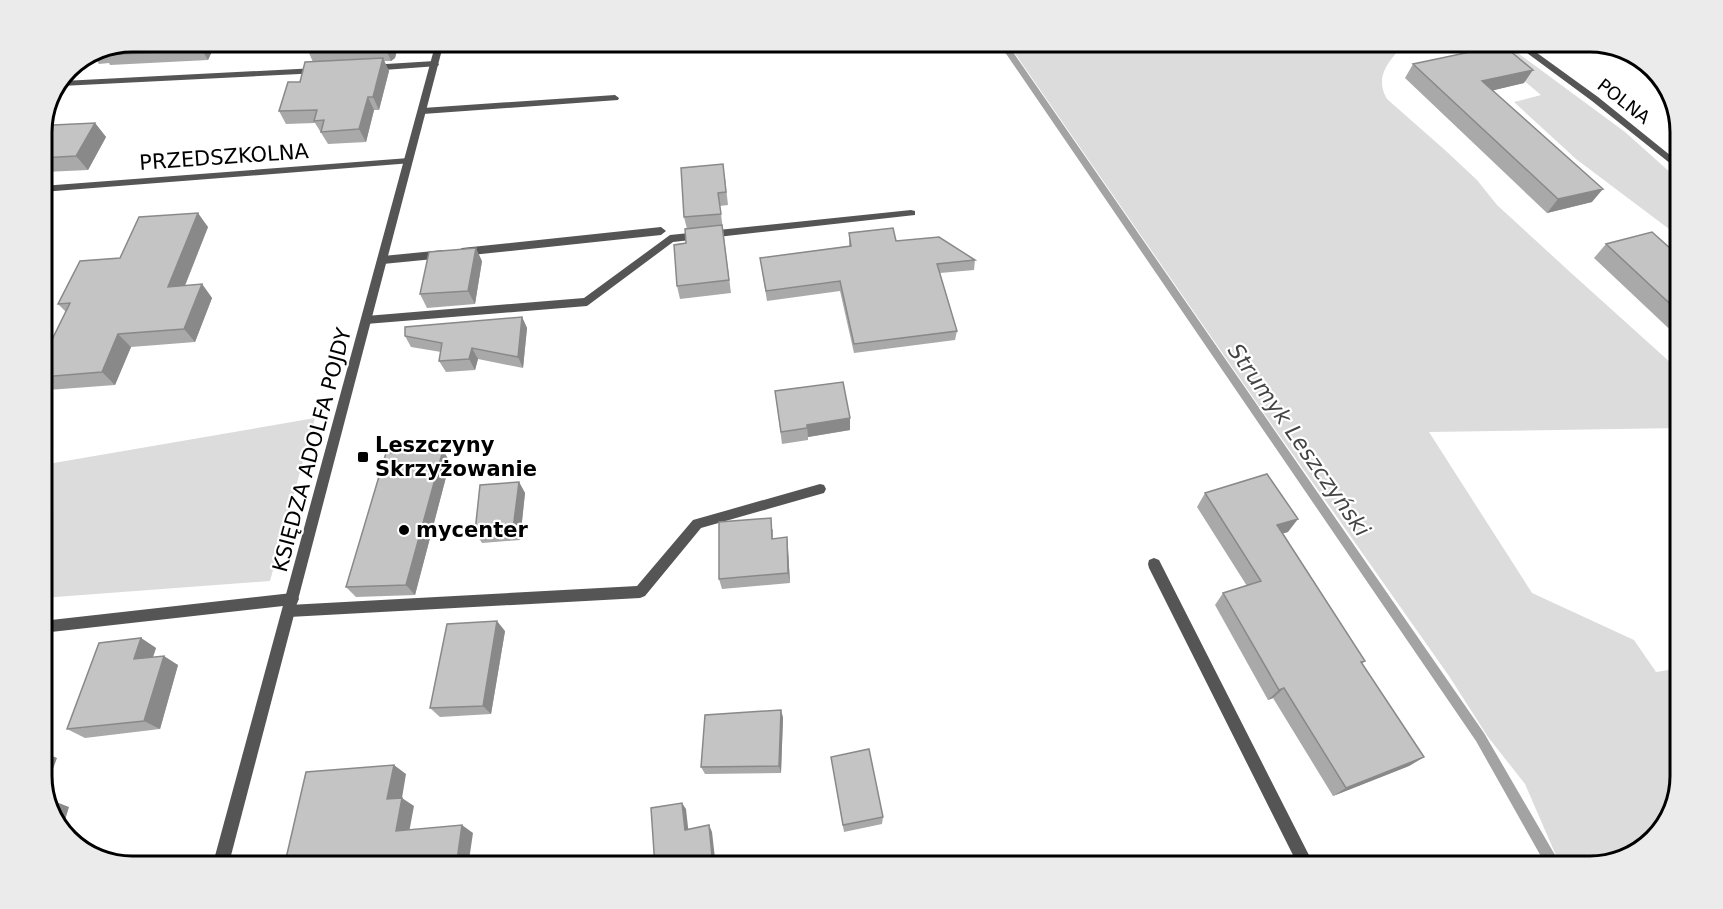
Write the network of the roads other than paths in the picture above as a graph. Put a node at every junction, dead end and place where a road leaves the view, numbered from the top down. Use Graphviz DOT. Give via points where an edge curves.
graph roads {
  1 [pos="438,52"];
  2 [pos="1530,52"];
  3 [pos="435,64"];
  4 [pos="357,68"];
  5 [pos="333,70"];
  6 [pos="69,84"];
  7 [pos="615,98"];
  8 [pos="423,111"];
  9 [pos="1670,160"];
  10 [pos="409,161"];
  11 [pos="53,188"];
  12 [pos="911,213"];
  13 [pos="661,231"];
  14 [pos="383,260"];
  15 [pos="366,320"];
  16 [pos="820,489"];
  17 [pos="1154,564"];
  18 [pos="290,605"];
  19 [pos="53,626"];
  20 [pos="223,856"];
  21 [pos="1301,856"];
  1 -- 3 [label="street, KSIĘDZA ADOLFA POJDY"];
  2 -- 9 [label="street, POLNA"];
  3 -- 4 [label="street"];
  3 -- 8 [label="street, KSIĘDZA ADOLFA POJDY"];
  5 -- 6 [label="street"];
  7 -- 8 [label="street"];
  8 -- 10 [label="street, KSIĘDZA ADOLFA POJDY"];
  10 -- 11 [label="street, PRZEDSZKOLNA"];
  10 -- 14 [label="street, KSIĘDZA ADOLFA POJDY"];
  12 -- 15 [label="street" via="670,239 587,302"];
  13 -- 14 [label="street"];
  14 -- 15 [label="street, KSIĘDZA ADOLFA POJDY"];
  15 -- 18 [label="street, KSIĘDZA ADOLFA POJDY"];
  16 -- 18 [label="street" via="697,524 640,592"];
  17 -- 21 [label="street"];
  18 -- 19 [label="street"];
  18 -- 20 [label="street, KSIĘDZA ADOLFA POJDY"];
}
